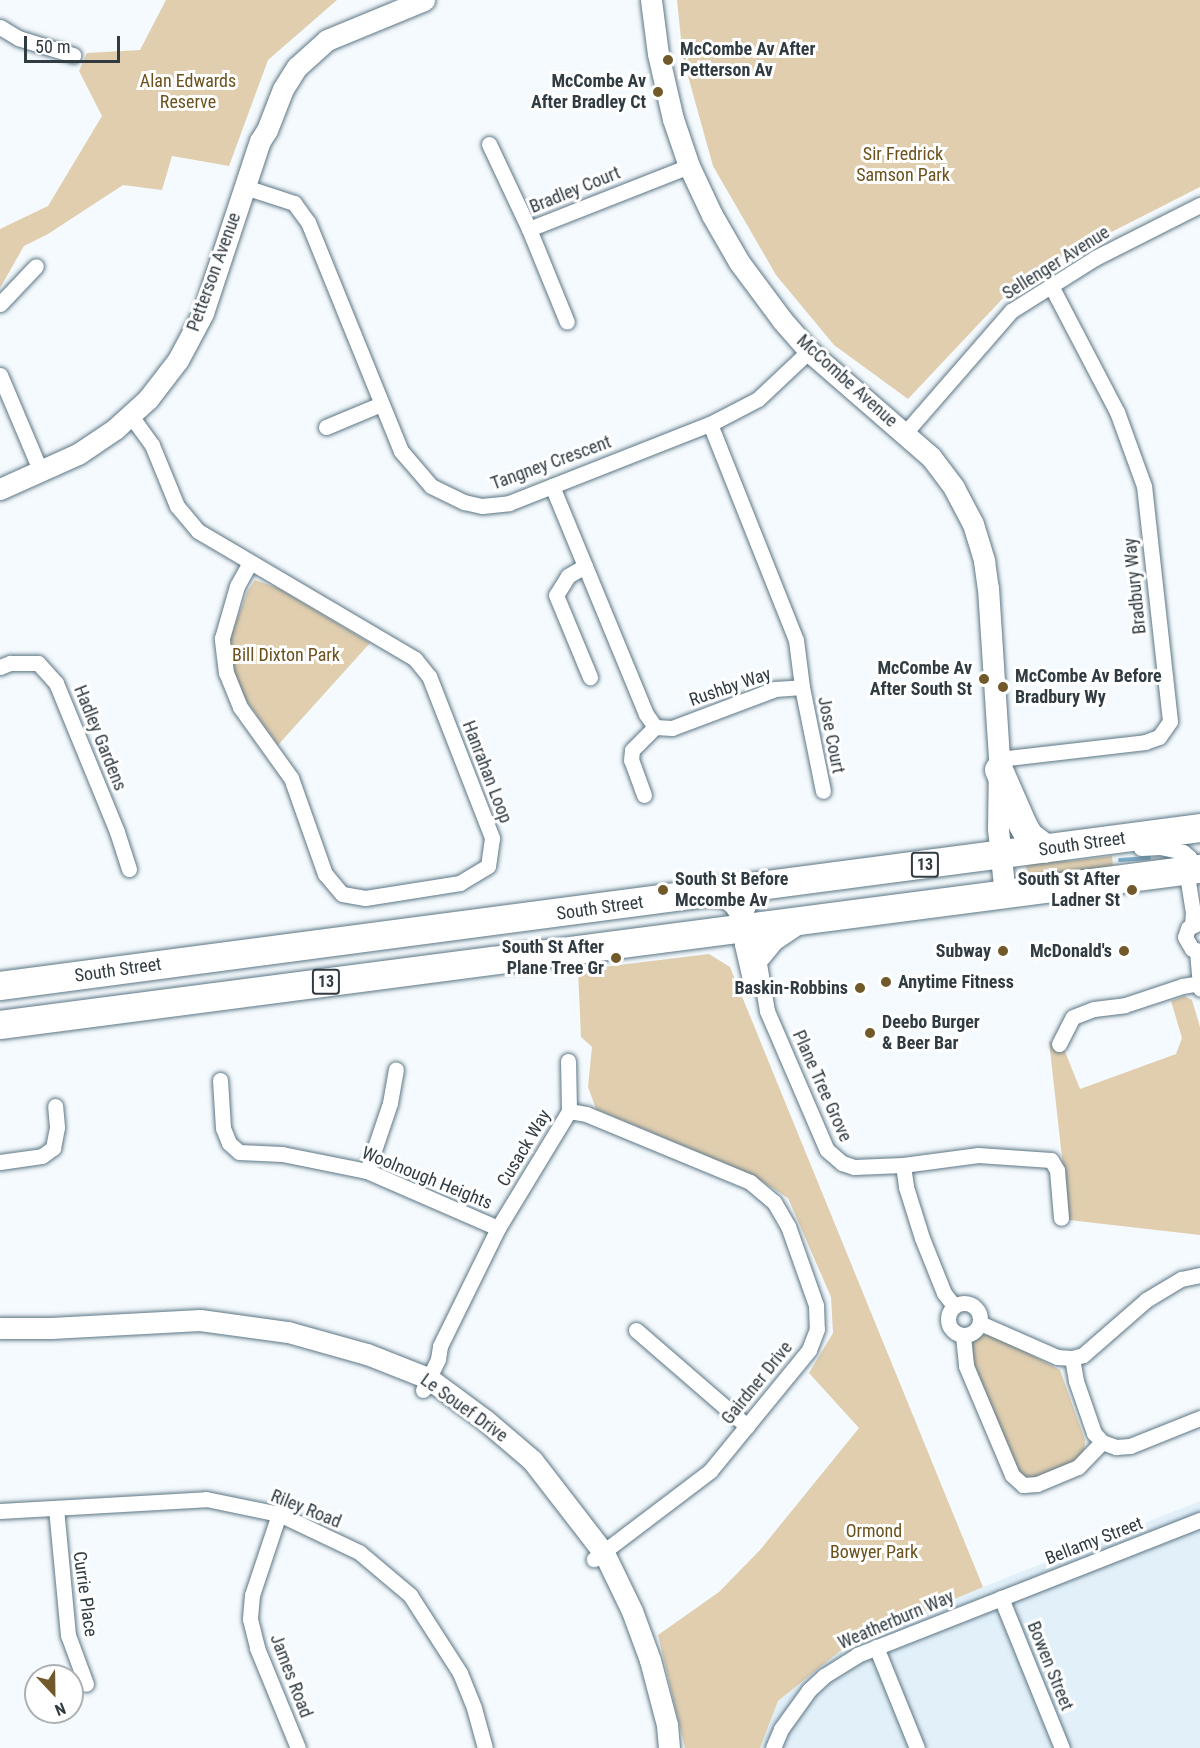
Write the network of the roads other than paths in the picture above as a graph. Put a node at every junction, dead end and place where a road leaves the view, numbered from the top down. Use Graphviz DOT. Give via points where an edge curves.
graph roads {
  1 [pos="397,0"];
  2 [pos="424,0"];
  3 [pos="651,0"];
  4 [pos="0,27"];
  5 [pos="74,55"];
  6 [pos="260,141"];
  7 [pos="489,144"];
  8 [pos="689,166"];
  9 [pos="245,187"];
  10 [pos="1199,207"];
  11 [pos="529,229"];
  12 [pos="36,266"];
  13 [pos="1051,286"];
  14 [pos="0,304"];
  15 [pos="567,322"];
  16 [pos="809,351"];
  17 [pos="0,375"];
  18 [pos="381,404"];
  19 [pos="131,416"];
  20 [pos="710,424"];
  21 [pos="326,427"];
  22 [pos="905,433"];
  23 [pos="41,472"];
  24 [pos="552,486"];
  25 [pos="0,489"];
  26 [pos="250,563"];
  27 [pos="585,566"];
  28 [pos="0,667"];
  29 [pos="590,677"];
  30 [pos="802,687"];
  31 [pos="655,727"];
  32 [pos="999,765"];
  33 [pos="823,791"];
  34 [pos="644,795"];
  35 [pos="1200,828"];
  36 [pos="1046,849"];
  37 [pos="1007,854"];
  38 [pos="129,869"];
  39 [pos="1198,870"];
  40 [pos="770,884"];
  41 [pos="1012,894"];
  42 [pos="685,896"];
  43 [pos="793,923"];
  44 [pos="1196,923"];
  45 [pos="746,929"];
  46 [pos="1198,951"];
  47 [pos="758,954"];
  48 [pos="1200,985"];
  49 [pos="0,987"];
  50 [pos="762,989"];
  51 [pos="0,1025"];
  52 [pos="1059,1044"];
  53 [pos="568,1061"];
  54 [pos="396,1070"];
  55 [pos="220,1080"];
  56 [pos="55,1106"];
  57 [pos="569,1111"];
  58 [pos="0,1162"];
  59 [pos="903,1165"];
  60 [pos="367,1171"];
  61 [pos="1061,1218"];
  62 [pos="498,1228"];
  63 [pos="1200,1275"];
  64 [pos="954,1306"];
  65 [pos="980,1323"];
  66 [pos="0,1328"];
  67 [pos="636,1330"];
  68 [pos="963,1336"];
  69 [pos="0,1338"];
  70 [pos="1072,1358"];
  71 [pos="421,1382"];
  72 [pos="1200,1418"];
  73 [pos="747,1426"];
  74 [pos="1101,1442"];
  75 [pos="56,1508"];
  76 [pos="0,1511"];
  77 [pos="279,1514"];
  78 [pos="1200,1520"];
  79 [pos="596,1552"];
  80 [pos="1001,1598"];
  81 [pos="876,1647"];
  82 [pos="86,1684"];
  83 [pos="298,1748"];
  84 [pos="485,1748"];
  85 [pos="659,1748"];
  86 [pos="669,1748"];
  87 [pos="773,1748"];
  88 [pos="917,1748"];
  89 [pos="1062,1748"];
  1 -- 6 [label="street, Petterson Avenue" via="322,31 289,61 270,89 257,130"];
  2 -- 6 [label="street, Petterson Avenue" via="327,40 297,68 283,89"];
  3 -- 8 [label="street, McCombe Avenue" via="664,87"];
  4 -- 5 [label="street" via="18,38"];
  6 -- 9 [label="street, Petterson Avenue"];
  7 -- 11 [label="street, Bradley Court"];
  8 -- 11 [label="street, Bradley Court"];
  8 -- 16 [label="street, McCombe Avenue" via="739,262"];
  9 -- 18 [label="street, Tangney Crescent" via="294,203 308,222"];
  9 -- 19 [label="street, Petterson Avenue" via="203,313 178,360"];
  10 -- 13 [label="street, Sellenger Avenue" via="1095,258"];
  11 -- 15 [label="street"];
  12 -- 14 [label="street"];
  13 -- 22 [label="street, Sellenger Avenue" via="1011,311"];
  13 -- 32 [label="street, Bradbury Way" via="1117,412 1144,486 1170,721 1159,737 1145,742"];
  16 -- 20 [label="street, Tangney Crescent" via="758,399"];
  16 -- 22 [label="street, McCombe Avenue"];
  17 -- 23 [label="street"];
  18 -- 21 [label="street"];
  18 -- 24 [label="street, Tangney Crescent" via="408,463 431,486 449,497 498,506"];
  19 -- 23 [label="street, Petterson Avenue" via="78,454"];
  19 -- 26 [label="street, Hanrahan Loop" via="152,445 177,506 198,531"];
  20 -- 24 [label="street, Tangney Crescent"];
  20 -- 30 [label="street" via="796,640"];
  22 -- 32 [label="street, McCombe Avenue" via="931,457 954,488 980,545 988,588"];
  23 -- 25 [label="street, Petterson Avenue"];
  24 -- 27 [label="street"];
  26 -- 26 [label="street, Hanrahan Loop" via="415,660 429,676 492,838 488,866 460,883 365,898 342,894 325,874 291,778 240,707 226,673 222,639 237,586"];
  27 -- 29 [label="street" via="568,576 556,595"];
  27 -- 31 [label="street" via="646,714"];
  28 -- 38 [label="street, Hadley Gardens" via="38,663 56,683"];
  30 -- 31 [label="street, Rushby Way" via="775,689 672,728"];
  30 -- 33 [label="street, Jose Court"];
  31 -- 34 [label="street" via="632,750 636,779"];
  32 -- 36 [label="highway" via="1029,836"];
  32 -- 37 [label="street, McCombe Avenue"];
  35 -- 36 [label="highway, South Street / 13"];
  36 -- 37 [label="highway, South Street / 13"];
  36 -- 39 [label="street" via="1088,855 1169,848 1187,854"];
  37 -- 40 [label="highway, South Street / 13"];
  37 -- 41 [label="street, McCombe Avenue"];
  39 -- 41 [label="highway, 13"];
  39 -- 44 [label="street" via="1188,881"];
  40 -- 42 [label="highway, South Street / 13"];
  40 -- 45 [label="street, Plane Tree Grove" via="750,902"];
  41 -- 43 [label="highway, 13"];
  42 -- 45 [label="street, Plane Tree Grove" via="723,900 737,911"];
  42 -- 49 [label="highway, South Street / 13"];
  43 -- 45 [label="highway, 13"];
  43 -- 47 [label="highway" via="771,938"];
  44 -- 46 [label="street" via="1185,938"];
  45 -- 47 [label="street, Plane Tree Grove" via="755,940"];
  45 -- 50 [label="street, Plane Tree Grove" via="742,944 749,975"];
  45 -- 51 [label="highway, 13"];
  46 -- 48 [label="street"];
  47 -- 50 [label="street, Plane Tree Grove"];
  48 -- 52 [label="street" via="1182,986 1073,1017"];
  50 -- 59 [label="street, Plane Tree Grove" via="767,1011 827,1150 842,1163 854,1167"];
  53 -- 57 [label="street, Cusack Way"];
  54 -- 60 [label="street" via="390,1103"];
  55 -- 60 [label="street, Woolnough Heights" via="223,1128 229,1143 239,1152 282,1154"];
  56 -- 58 [label="street" via="53,1148 42,1156"];
  57 -- 62 [label="street, Cusack Way"];
  57 -- 73 [label="street, Gairdner Drive" via="586,1114 750,1182 774,1202 788,1226 816,1305 818,1329 809,1350"];
  59 -- 61 [label="street, Plane Tree Grove" via="978,1155 1050,1160 1057,1170"];
  59 -- 64 [label="street" via="922,1239 944,1293"];
  60 -- 62 [label="street, Woolnough Heights"];
  62 -- 71 [label="street, Cusack Way" via="440,1346 438,1359"];
  63 -- 70 [label="street" via="1181,1279 1146,1300 1083,1355"];
  64 -- 65 [label="street" via="973,1306"];
  64 -- 68 [label="street" via="949,1311 948,1325"];
  65 -- 68 [label="street" via="973,1333"];
  65 -- 70 [label="street" via="1057,1357"];
  66 -- 71 [label="street, Le Souef Drive" via="51,1329 200,1320 288,1332 368,1354"];
  67 -- 73 [label="street"];
  68 -- 74 [label="street" via="966,1366 1012,1475 1023,1485 1037,1484 1078,1467"];
  69 -- 71 [label="street, Le Souef Drive" via="199,1329 287,1340"];
  70 -- 74 [label="street" via="1076,1381 1094,1433"];
  71 -- 79 [label="street, Le Souef Drive" via="535,1480"];
  72 -- 74 [label="street" via="1130,1446"];
  73 -- 79 [label="street, Gairdner Drive" via="710,1471 672,1502 635,1526 620,1530"];
  75 -- 76 [label="street, Riley Road"];
  75 -- 77 [label="street, Riley Road" via="206,1499"];
  75 -- 82 [label="street, Currie Place" via="68,1635"];
  77 -- 83 [label="street, James Road" via="252,1595 250,1618 257,1648"];
  77 -- 84 [label="street, Riley Road" via="359,1552 411,1595 460,1673"];
  78 -- 80 [label="street, Bellamy Street"];
  79 -- 85 [label="street, Le Souef Drive" via="634,1646"];
  79 -- 86 [label="street, Le Souef Drive" via="632,1611 651,1660"];
  80 -- 81 [label="street, Weatherburn Way"];
  80 -- 89 [label="street, Bowen Street"];
  81 -- 87 [label="street, Weatherburn Way" via="840,1664 809,1690 781,1729"];
  81 -- 88 [label="street"];
}
